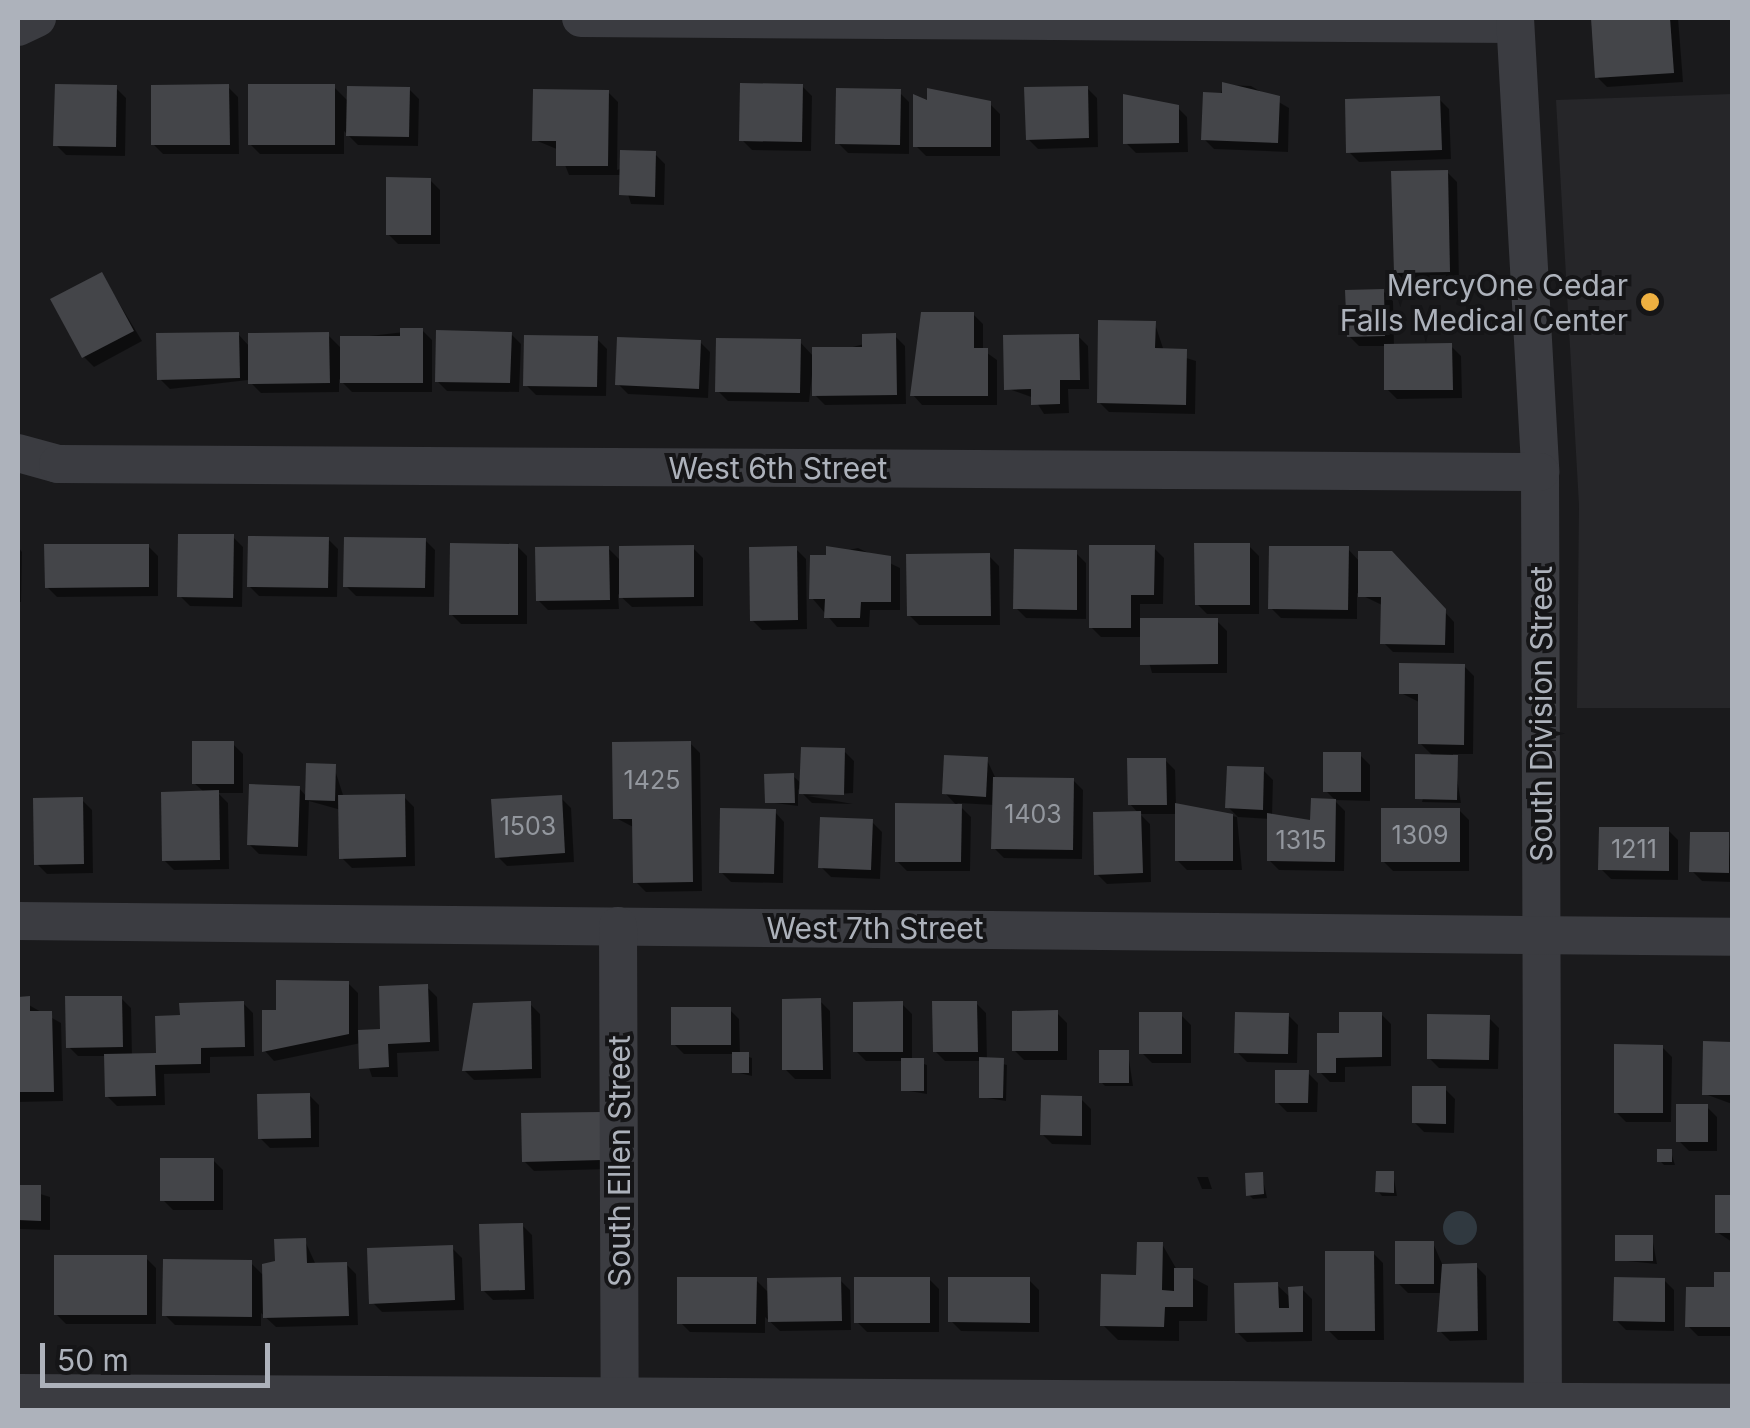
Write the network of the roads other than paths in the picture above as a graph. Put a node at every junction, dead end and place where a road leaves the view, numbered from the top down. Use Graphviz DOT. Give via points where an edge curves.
graph roads {
  1 [pos="37,18"];
  2 [pos="581,18"];
  3 [pos="1515,21"];
  4 [pos="18,27"];
  5 [pos="18,453"];
  6 [pos="1540,472"];
  7 [pos="18,921"];
  8 [pos="618,926"];
  9 [pos="1542,934"];
  10 [pos="1732,937"];
  11 [pos="18,1393"];
  12 [pos="620,1396"];
  13 [pos="403,1403"];
  14 [pos="1732,1403"];
  15 [pos="1543,1406"];
  16 [pos="1595,1406"];
  1 -- 4 [label="street"];
  2 -- 3 [label="street"];
  3 -- 6 [label="street, South Division Street"];
  5 -- 6 [label="street, West 6th Street" via="78,464"];
  6 -- 9 [label="street, South Division Street"];
  7 -- 8 [label="street, West 7th Street"];
  8 -- 9 [label="street, West 7th Street"];
  8 -- 12 [label="street, South Ellen Street"];
  9 -- 10 [label="street, West 7th Street"];
  9 -- 15 [label="street, South Division Street"];
  11 -- 13 [label="street"];
  12 -- 13 [label="street"];
  12 -- 15 [label="street"];
  14 -- 16 [label="street"];
  15 -- 16 [label="street"];
}
